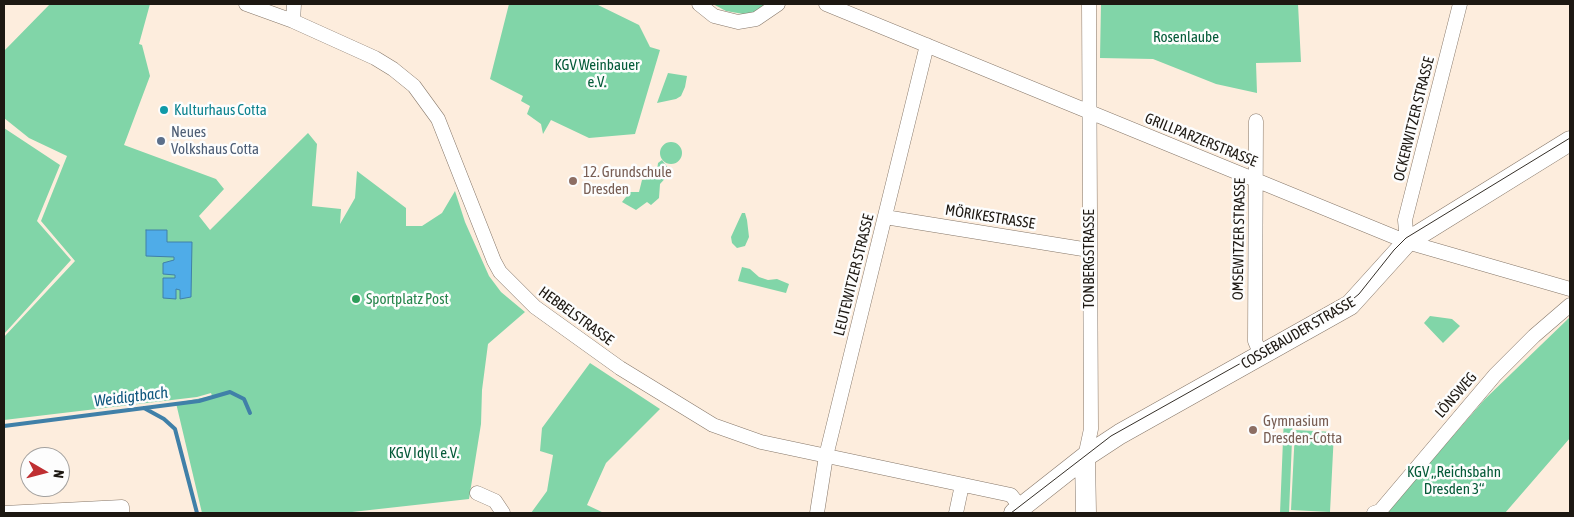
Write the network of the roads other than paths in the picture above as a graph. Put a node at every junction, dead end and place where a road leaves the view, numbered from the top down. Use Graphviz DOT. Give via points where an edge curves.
graph roads {
  1 [pos="246,4"];
  2 [pos="294,4"];
  3 [pos="699,4"];
  4 [pos="778,4"];
  5 [pos="826,4"];
  6 [pos="1089,4"];
  7 [pos="1460,4"];
  8 [pos="293,21"];
  9 [pos="927,45"];
  10 [pos="1089,112"];
  11 [pos="1256,121"];
  12 [pos="1570,141"];
  13 [pos="1256,180"];
  14 [pos="885,217"];
  15 [pos="1407,242"];
  16 [pos="1089,250"];
  17 [pos="1570,289"];
  18 [pos="1570,305"];
  19 [pos="1262,355"];
  20 [pos="826,456"];
  21 [pos="1085,457"];
  22 [pos="962,485"];
  23 [pos="478,493"];
  24 [pos="122,510"];
  25 [pos="1017,510"];
  26 [pos="4,513"];
  27 [pos="504,513"];
  28 [pos="817,513"];
  29 [pos="956,513"];
  30 [pos="1086,513"];
  31 [pos="1374,513"];
  1 -- 8 [label="street, HEBBELSTRASSE"];
  2 -- 8 [label="street"];
  3 -- 4 [label="street" via="714,16 738,22 756,19"];
  5 -- 9 [label="street, GRILLPARZERSTRASSE"];
  6 -- 10 [label="street, TONBERGSTRASSE"];
  7 -- 15 [label="street, OCKERWITZER STRASSE" via="1405,220"];
  8 -- 20 [label="street, HEBBELSTRASSE" via="393,69 428,102 438,119 494,260 525,299 620,368 713,425 761,442"];
  9 -- 10 [label="street, GRILLPARZERSTRASSE"];
  9 -- 14 [label="street, LEUTEWITZER STRASSE"];
  10 -- 13 [label="street, GRILLPARZERSTRASSE"];
  10 -- 16 [label="street, TONBERGSTRASSE"];
  11 -- 13 [label="street, OMSEWITZER STRASSE"];
  12 -- 15 [label="main road, COSSEBAUDER STRASSE"];
  13 -- 15 [label="street, GRILLPARZERSTRASSE"];
  13 -- 19 [label="street, OMSEWITZER STRASSE" via="1255,341"];
  14 -- 16 [label="street, MÖRIKESTRASSE"];
  14 -- 20 [label="street, LEUTEWITZER STRASSE"];
  15 -- 17 [label="street, GRILLPARZERSTRASSE"];
  15 -- 19 [label="main road, COSSEBAUDER STRASSE" via="1350,304"];
  16 -- 21 [label="street, TONBERGSTRASSE" via="1091,429"];
  18 -- 31 [label="street, LÖNSWEG" via="1495,374 1380,511"];
  19 -- 21 [label="main road, COSSEBAUDER STRASSE"];
  20 -- 22 [label="street, HEBBELSTRASSE"];
  20 -- 28 [label="street, LEUTEWITZER STRASSE"];
  21 -- 25 [label="main road, COSSEBAUDER STRASSE"];
  21 -- 30 [label="main road, TONBERGSTRASSE"];
  22 -- 25 [label="street, HEBBELSTRASSE" via="1011,495"];
  22 -- 29 [label="street"];
  23 -- 27 [label="street" via="495,501"];
  24 -- 26 [label="street"];
}
